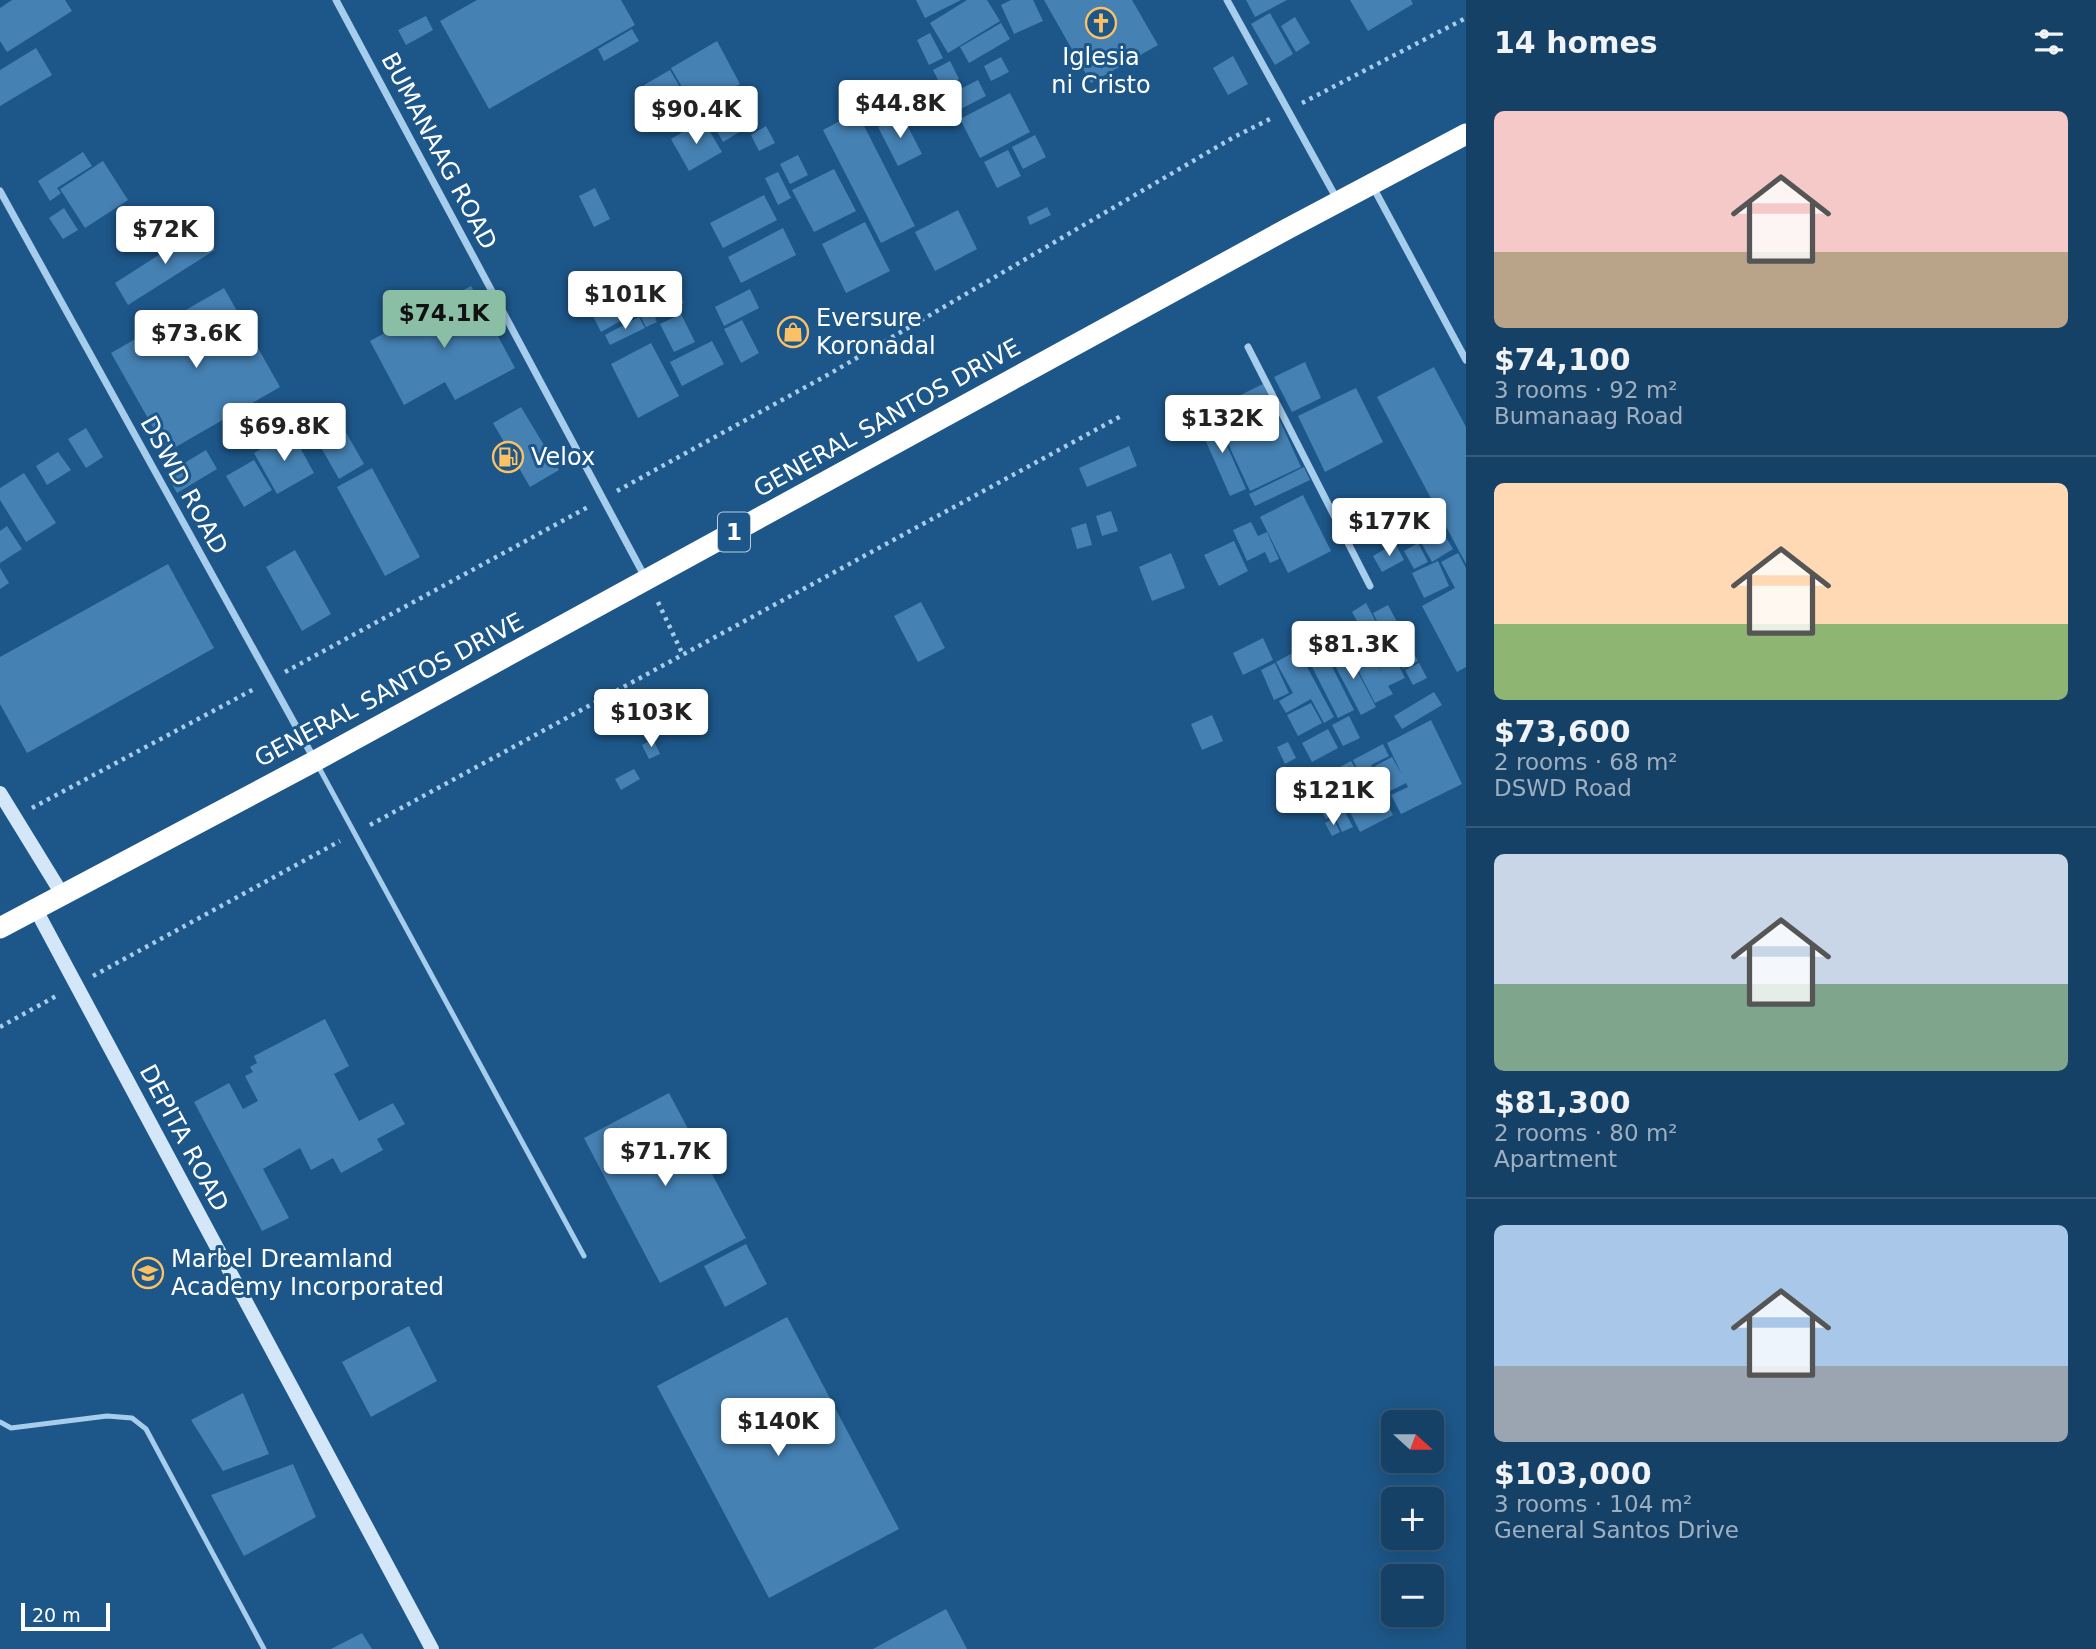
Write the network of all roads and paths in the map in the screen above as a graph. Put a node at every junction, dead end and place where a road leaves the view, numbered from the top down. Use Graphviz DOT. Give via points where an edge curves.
graph roads {
  1 [pos="336,0"];
  2 [pos="1227,0"];
  3 [pos="1466,19"];
  4 [pos="1288,111"];
  5 [pos="1466,134"];
  6 [pos="1371,184"];
  7 [pos="0,191"];
  8 [pos="1339,201"];
  9 [pos="1248,346"];
  10 [pos="1466,360"];
  11 [pos="1123,415"];
  12 [pos="604,498"];
  13 [pos="647,579"];
  14 [pos="1370,586"];
  15 [pos="683,655"];
  16 [pos="270,680"];
  17 [pos="315,761"];
  18 [pos="0,793"];
  19 [pos="15,817"];
  20 [pos="355,834"];
  21 [pos="62,894"];
  22 [pos="35,908"];
  23 [pos="0,928"];
  24 [pos="77,985"];
  25 [pos="0,1027"];
  26 [pos="584,1256"];
  27 [pos="0,1422"];
  28 [pos="264,1649"];
  29 [pos="432,1649"];
  1 -- 12 [label="street, BUMANAAG ROAD"];
  2 -- 4 [label="street"];
  3 -- 4 [label="path"];
  4 -- 8 [label="street"];
  4 -- 12 [label="path" via="1234,137 831,373"];
  5 -- 6 [label="highway, GENERAL SANTOS DRIVE / 1"];
  6 -- 8 [label="highway, GENERAL SANTOS DRIVE / 1"];
  6 -- 10 [label="street"];
  7 -- 16 [label="street, DSWD ROAD"];
  8 -- 13 [label="highway, GENERAL SANTOS DRIVE / 1"];
  9 -- 14 [label="street"];
  11 -- 15 [label="path"];
  12 -- 13 [label="street, BUMANAAG ROAD"];
  12 -- 16 [label="path"];
  13 -- 15 [label="path"];
  13 -- 17 [label="highway, GENERAL SANTOS DRIVE / 1"];
  15 -- 20 [label="path"];
  16 -- 17 [label="street, DSWD ROAD"];
  16 -- 19 [label="path"];
  17 -- 20 [label="lane"];
  17 -- 21 [label="highway, GENERAL SANTOS DRIVE / 1"];
  18 -- 19 [label="street"];
  19 -- 21 [label="street"];
  20 -- 24 [label="path"];
  20 -- 26 [label="lane"];
  21 -- 22 [label="highway, GENERAL SANTOS DRIVE / 1"];
  22 -- 23 [label="highway, GENERAL SANTOS DRIVE / 1"];
  22 -- 24 [label="street, DEPITA ROAD"];
  24 -- 25 [label="path"];
  24 -- 29 [label="street, DEPITA ROAD"];
  27 -- 28 [label="lane" via="11,1428 107,1416 132,1418 146,1429"];
}
